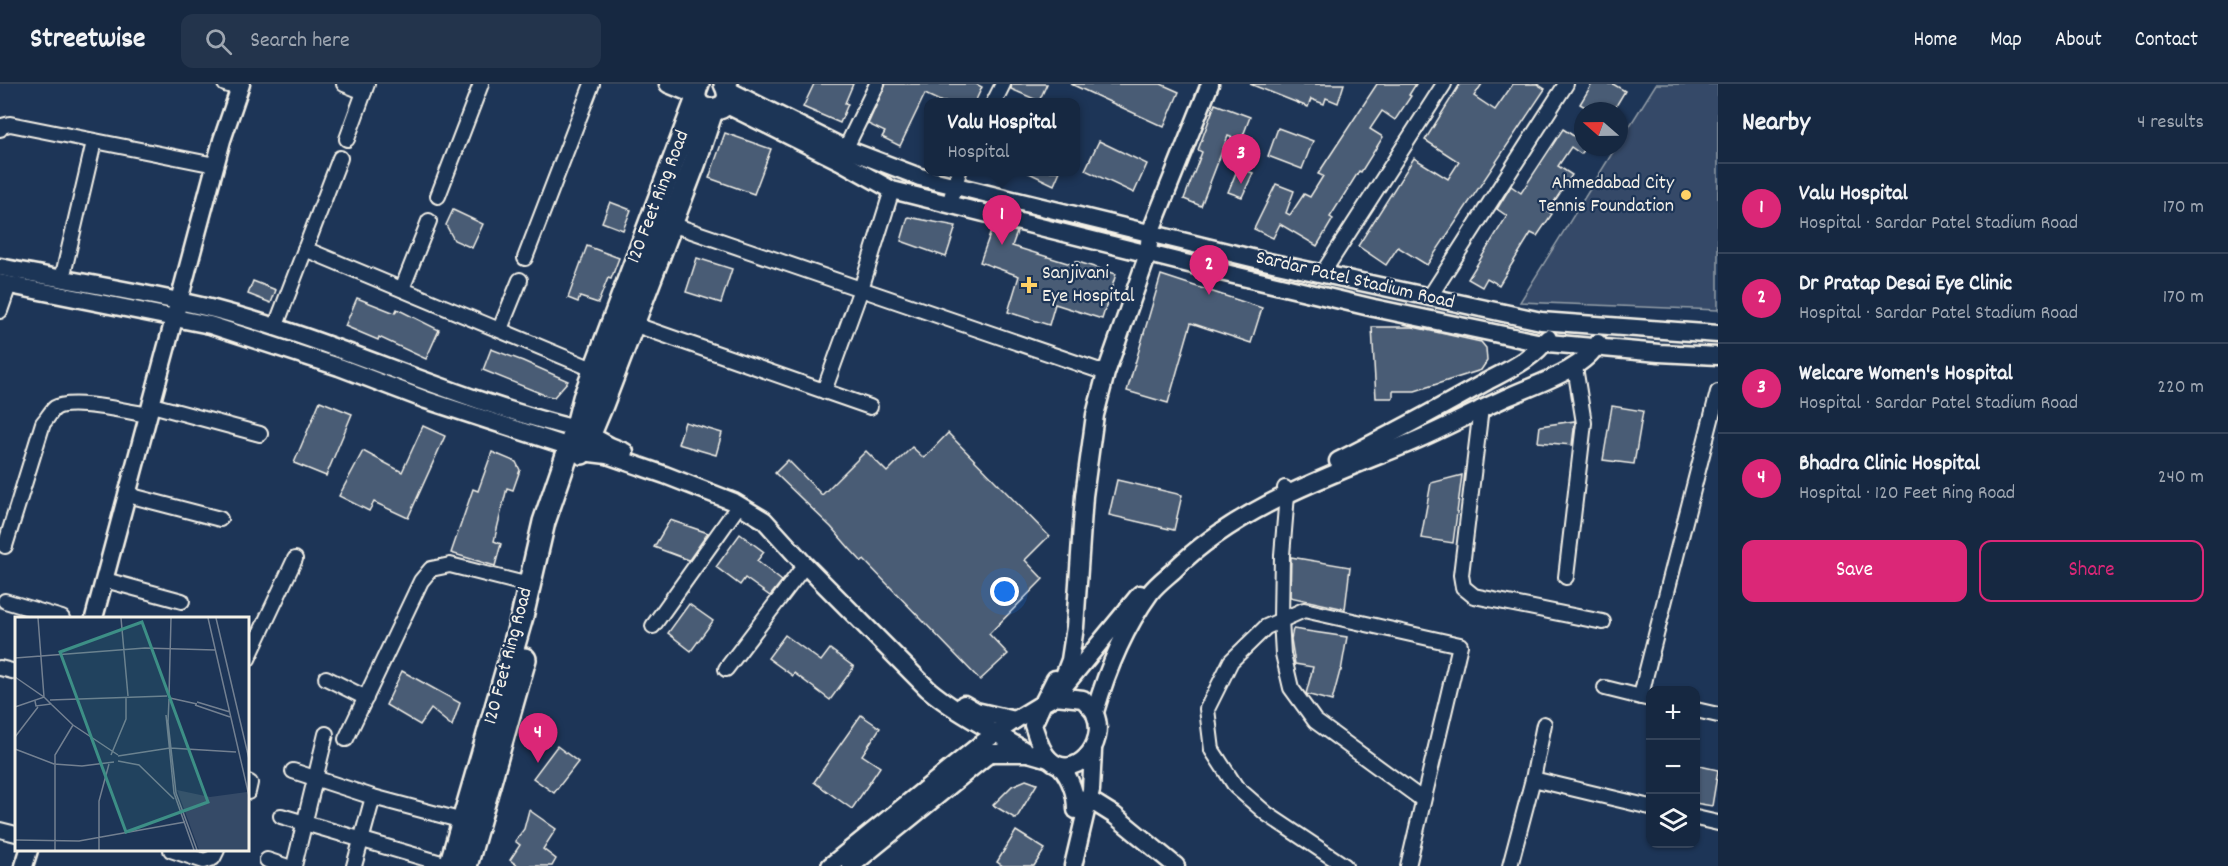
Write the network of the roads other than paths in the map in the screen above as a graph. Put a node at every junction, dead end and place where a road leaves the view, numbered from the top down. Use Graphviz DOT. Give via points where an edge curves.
graph roads {
  1 [pos="344,84"];
  2 [pos="481,84"];
  3 [pos="592,84"];
  4 [pos="668,84"];
  5 [pos="877,84"];
  6 [pos="1003,84"];
  7 [pos="1210,84"];
  8 [pos="1444,84"];
  9 [pos="1566,84"];
  10 [pos="235,85"];
  11 [pos="366,88"];
  12 [pos="714,93"];
  13 [pos="995,98"];
  14 [pos="0,129"];
  15 [pos="347,139"];
  16 [pos="94,141"];
  17 [pos="842,154"];
  18 [pos="340,158"];
  19 [pos="215,165"];
  20 [pos="956,178"];
  21 [pos="892,190"];
  22 [pos="438,196"];
  23 [pos="949,204"];
  24 [pos="429,221"];
  25 [pos="671,224"];
  26 [pos="1150,233"];
  27 [pos="305,249"];
  28 [pos="1148,254"];
  29 [pos="525,258"];
  30 [pos="0,267"];
  31 [pos="1322,274"];
  32 [pos="62,279"];
  33 [pos="520,280"];
  34 [pos="5,284"];
  35 [pos="402,289"];
  36 [pos="861,289"];
  37 [pos="1429,298"];
  38 [pos="176,310"];
  39 [pos="0,311"];
  40 [pos="1560,322"];
  41 [pos="633,324"];
  42 [pos="1606,327"];
  43 [pos="275,328"];
  44 [pos="500,329"];
  45 [pos="1718,334"];
  46 [pos="1515,337"];
  47 [pos="1545,343"];
  48 [pos="1595,348"];
  49 [pos="1718,356"];
  50 [pos="1575,367"];
  51 [pos="1510,368"];
  52 [pos="595,370"];
  53 [pos="1106,373"];
  54 [pos="824,391"];
  55 [pos="1718,392"];
  56 [pos="870,407"];
  57 [pos="1481,408"];
  58 [pos="151,410"];
  59 [pos="260,434"];
  60 [pos="579,441"];
  61 [pos="1286,491"];
  62 [pos="128,495"];
  63 [pos="739,505"];
  64 [pos="220,519"];
  65 [pos="5,546"];
  66 [pos="295,559"];
  67 [pos="805,565"];
  68 [pos="1566,577"];
  69 [pos="105,580"];
  70 [pos="529,585"];
  71 [pos="182,601"];
  72 [pos="5,602"];
  73 [pos="58,617"];
  74 [pos="94,617"];
  75 [pos="1281,619"];
  76 [pos="1603,622"];
  77 [pos="653,626"];
  78 [pos="249,657"];
  79 [pos="0,668"];
  80 [pos="726,669"];
  81 [pos="15,672"];
  82 [pos="326,678"];
  83 [pos="1649,686"];
  84 [pos="1605,688"];
  85 [pos="366,698"];
  86 [pos="1646,698"];
  87 [pos="1050,699"];
  88 [pos="1700,711"];
  89 [pos="1095,712"];
  90 [pos="1718,715"];
  91 [pos="1015,720"];
  92 [pos="1544,724"];
  93 [pos="997,732"];
  94 [pos="326,734"];
  95 [pos="346,739"];
  96 [pos="1093,750"];
  97 [pos="1028,753"];
  98 [pos="1054,762"];
  99 [pos="293,771"];
  100 [pos="315,777"];
  101 [pos="1533,779"];
  102 [pos="373,797"];
  103 [pos="1083,799"];
  104 [pos="1423,800"];
  105 [pos="1646,806"];
  106 [pos="281,816"];
  107 [pos="1700,819"];
  108 [pos="463,821"];
  109 [pos="304,823"];
  110 [pos="1718,823"];
  111 [pos="0,830"];
  112 [pos="15,834"];
  113 [pos="362,840"];
  114 [pos="28,851"];
  115 [pos="176,851"];
  116 [pos="216,851"];
  117 [pos="267,860"];
  118 [pos="24,866"];
  119 [pos="285,866"];
  120 [pos="294,866"];
  121 [pos="354,866"];
  122 [pos="451,866"];
  123 [pos="466,866"];
  124 [pos="830,866"];
  125 [pos="851,866"];
  126 [pos="1062,866"];
  127 [pos="1073,866"];
  128 [pos="1176,866"];
  129 [pos="1345,866"];
  130 [pos="1408,866"];
  131 [pos="1510,866"];
  1 -- 11 [label="street"];
  2 -- 22 [label="street"];
  3 -- 29 [label="street"];
  4 -- 12 [label="street, Sardar Patel Stadium Road"];
  5 -- 17 [label="street"];
  6 -- 13 [label="street"];
  7 -- 26 [label="street"];
  8 -- 31 [label="street"];
  9 -- 37 [label="street"];
  10 -- 19 [label="street"];
  11 -- 15 [label="street"];
  12 -- 17 [label="street, Sardar Patel Stadium Road"];
  12 -- 25 [label="main road, 120 Feet Ring Road"];
  12 -- 52 [label="main road, 120 Feet Ring Road"];
  14 -- 16 [label="street" via="10,124"];
  16 -- 19 [label="street"];
  16 -- 32 [label="street"];
  17 -- 20 [label="street, Sardar Patel Stadium Road" via="920,177"];
  17 -- 21 [label="street, Sardar Patel Stadium Road"];
  18 -- 27 [label="street"];
  19 -- 38 [label="street"];
  20 -- 23 [label="street"];
  20 -- 26 [label="street, Sardar Patel Stadium Road"];
  21 -- 23 [label="street, Sardar Patel Stadium Road"];
  21 -- 36 [label="street"];
  23 -- 28 [label="street, Sardar Patel Stadium Road"];
  24 -- 35 [label="street"];
  25 -- 36 [label="street"];
  25 -- 41 [label="main road, 120 Feet Ring Road"];
  26 -- 28 [label="street"];
  26 -- 31 [label="street, Sardar Patel Stadium Road"];
  27 -- 35 [label="street"];
  27 -- 43 [label="street"];
  28 -- 46 [label="street, Sardar Patel Stadium Road"];
  28 -- 53 [label="street"];
  30 -- 32 [label="street"];
  31 -- 37 [label="street, Sardar Patel Stadium Road"];
  32 -- 38 [label="street"];
  33 -- 44 [label="street"];
  34 -- 38 [label="street"];
  34 -- 39 [label="street"];
  35 -- 44 [label="street"];
  36 -- 53 [label="street"];
  36 -- 54 [label="street"];
  37 -- 40 [label="street, Sardar Patel Stadium Road"];
  38 -- 43 [label="street" via="214,309"];
  38 -- 58 [label="street"];
  38 -- 60 [label="street" via="426,400"];
  40 -- 42 [label="street, Sardar Patel Stadium Road"];
  40 -- 47 [label="street"];
  41 -- 54 [label="street"];
  41 -- 60 [label="main road, 120 Feet Ring Road" via="602,405"];
  42 -- 45 [label="street, Sardar Patel Stadium Road"];
  42 -- 48 [label="street"];
  43 -- 60 [label="street" via="543,421"];
  44 -- 52 [label="street"];
  46 -- 47 [label="street, Sardar Patel Stadium Road"];
  46 -- 51 [label="street" via="1516,350"];
  47 -- 48 [label="street, Sardar Patel Stadium Road"];
  47 -- 51 [label="street"];
  48 -- 49 [label="street, Sardar Patel Stadium Road"];
  48 -- 50 [label="street"];
  50 -- 57 [label="street"];
  50 -- 68 [label="street" via="1584,423"];
  51 -- 61 [label="street"];
  52 -- 60 [label="main road, 120 Feet Ring Road" via="584,398"];
  53 -- 87 [label="street" via="1095,415 1084,496 1075,627"];
  54 -- 56 [label="street"];
  55 -- 83 [label="street"];
  57 -- 61 [label="street" via="1411,442"];
  57 -- 76 [label="street" via="1461,575 1463,587 1474,596"];
  58 -- 59 [label="street"];
  58 -- 62 [label="street"];
  58 -- 65 [label="street" via="83,405 55,408 43,423"];
  60 -- 63 [label="street"];
  60 -- 70 [label="main road, 120 Feet Ring Road" via="544,522"];
  60 -- 91 [label="street" via="610,446 738,494 770,512 934,682 976,711"];
  60 -- 123 [label="main road, 120 Feet Ring Road" via="536,618"];
  61 -- 75 [label="street"];
  61 -- 87 [label="street" via="1208,529 1158,572"];
  61 -- 89 [label="street" via="1191,552 1151,592 1105,675"];
  62 -- 64 [label="street"];
  62 -- 69 [label="street"];
  63 -- 67 [label="street" via="764,520"];
  63 -- 77 [label="street"];
  66 -- 78 [label="street"];
  67 -- 80 [label="street"];
  67 -- 93 [label="street" via="928,689 948,705"];
  69 -- 71 [label="street"];
  69 -- 74 [label="street"];
  70 -- 85 [label="street" via="450,565 431,569 421,581"];
  70 -- 108 [label="main road, 120 Feet Ring Road"];
  72 -- 73 [label="street"];
  75 -- 104 [label="street" via="1283,654 1291,688 1315,721"];
  75 -- 104 [label="street" via="1304,610 1460,645"];
  75 -- 129 [label="street" via="1266,627 1231,661 1207,709 1212,750 1236,787 1267,814"];
  79 -- 81 [label="street"];
  82 -- 85 [label="street"];
  84 -- 86 [label="street"];
  85 -- 95 [label="street"];
  87 -- 89 [label="street" via="1083,699"];
  87 -- 91 [label="street"];
  87 -- 98 [label="street" via="1034,725 1039,742"];
  88 -- 90 [label="street"];
  89 -- 96 [label="street" via="1099,730"];
  91 -- 93 [label="street"];
  92 -- 101 [label="street"];
  93 -- 97 [label="street"];
  93 -- 124 [label="street"];
  94 -- 100 [label="street"];
  96 -- 98 [label="street" via="1078,765"];
  96 -- 103 [label="street"];
  97 -- 98 [label="street"];
  97 -- 125 [label="street" via="990,753"];
  98 -- 103 [label="street" via="1069,776"];
  99 -- 100 [label="street"];
  100 -- 102 [label="street"];
  100 -- 109 [label="street"];
  101 -- 105 [label="street"];
  101 -- 131 [label="street"];
  102 -- 108 [label="street"];
  102 -- 113 [label="street"];
  103 -- 126 [label="street"];
  103 -- 127 [label="street"];
  103 -- 128 [label="street" via="1114,815"];
  104 -- 130 [label="street"];
  106 -- 109 [label="street"];
  107 -- 110 [label="street"];
  108 -- 122 [label="main road, 120 Feet Ring Road"];
  109 -- 113 [label="street"];
  109 -- 120 [label="street"];
  111 -- 112 [label="street"];
  113 -- 121 [label="street"];
  113 -- 122 [label="street"];
  114 -- 118 [label="street"];
  115 -- 116 [label="street" via="204,861 213,858"];
  117 -- 119 [label="street"];
}
